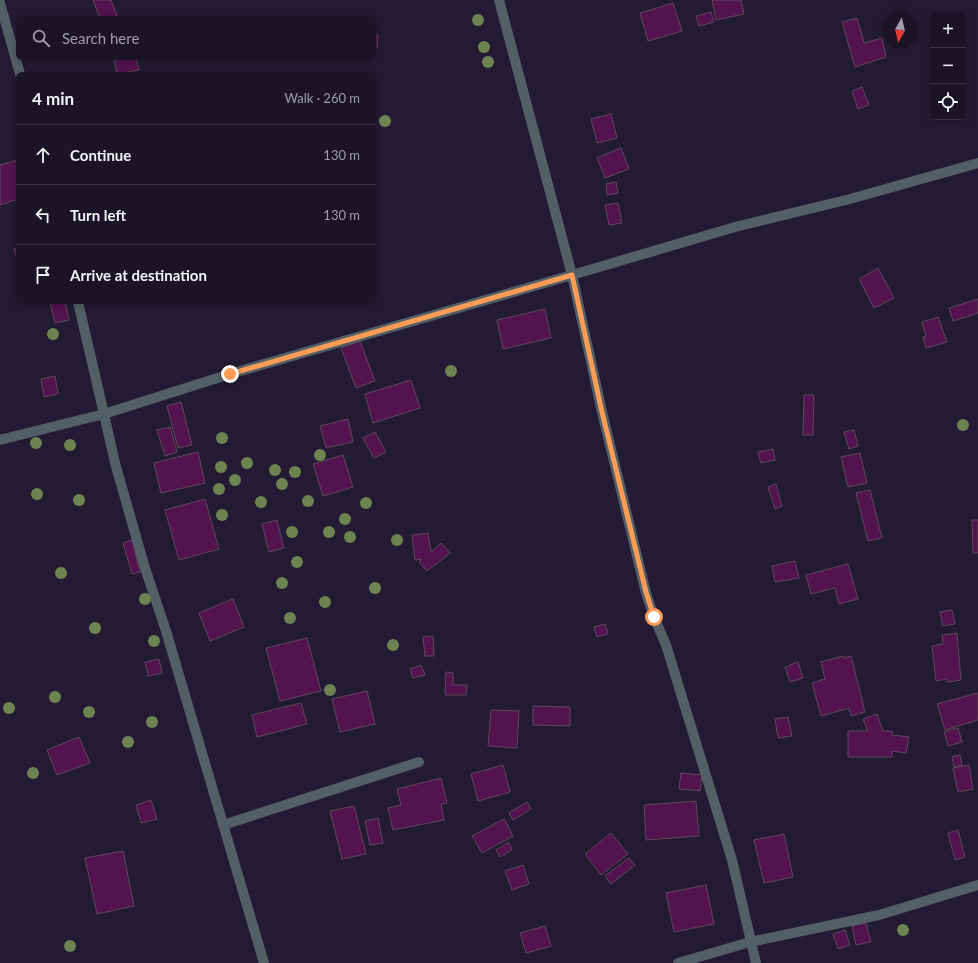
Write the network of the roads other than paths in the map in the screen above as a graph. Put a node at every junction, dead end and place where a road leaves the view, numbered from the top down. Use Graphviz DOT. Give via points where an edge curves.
graph roads {
  1 [pos="499,0"];
  2 [pos="0,3"];
  3 [pos="16,60"];
  4 [pos="16,60"];
  5 [pos="19,72"];
  6 [pos="978,163"];
  7 [pos="572,275"];
  8 [pos="78,304"];
  9 [pos="104,414"];
  10 [pos="0,440"];
  11 [pos="419,762"];
  12 [pos="223,825"];
  13 [pos="978,885"];
  14 [pos="750,942"];
  15 [pos="264,963"];
  16 [pos="678,963"];
  17 [pos="756,963"];
  1 -- 7 [label="street"];
  2 -- 4 [label="street"];
  3 -- 5 [label="street"];
  6 -- 7 [label="street" via="850,199 735,227"];
  7 -- 9 [label="street" via="230,374"];
  7 -- 14 [label="street" via="646,592 666,645 732,860"];
  8 -- 9 [label="street"];
  9 -- 10 [label="street"];
  9 -- 12 [label="street" via="119,478"];
  11 -- 12 [label="street"];
  12 -- 15 [label="street"];
  13 -- 14 [label="street" via="879,915"];
  14 -- 16 [label="street"];
  14 -- 17 [label="street"];
}
